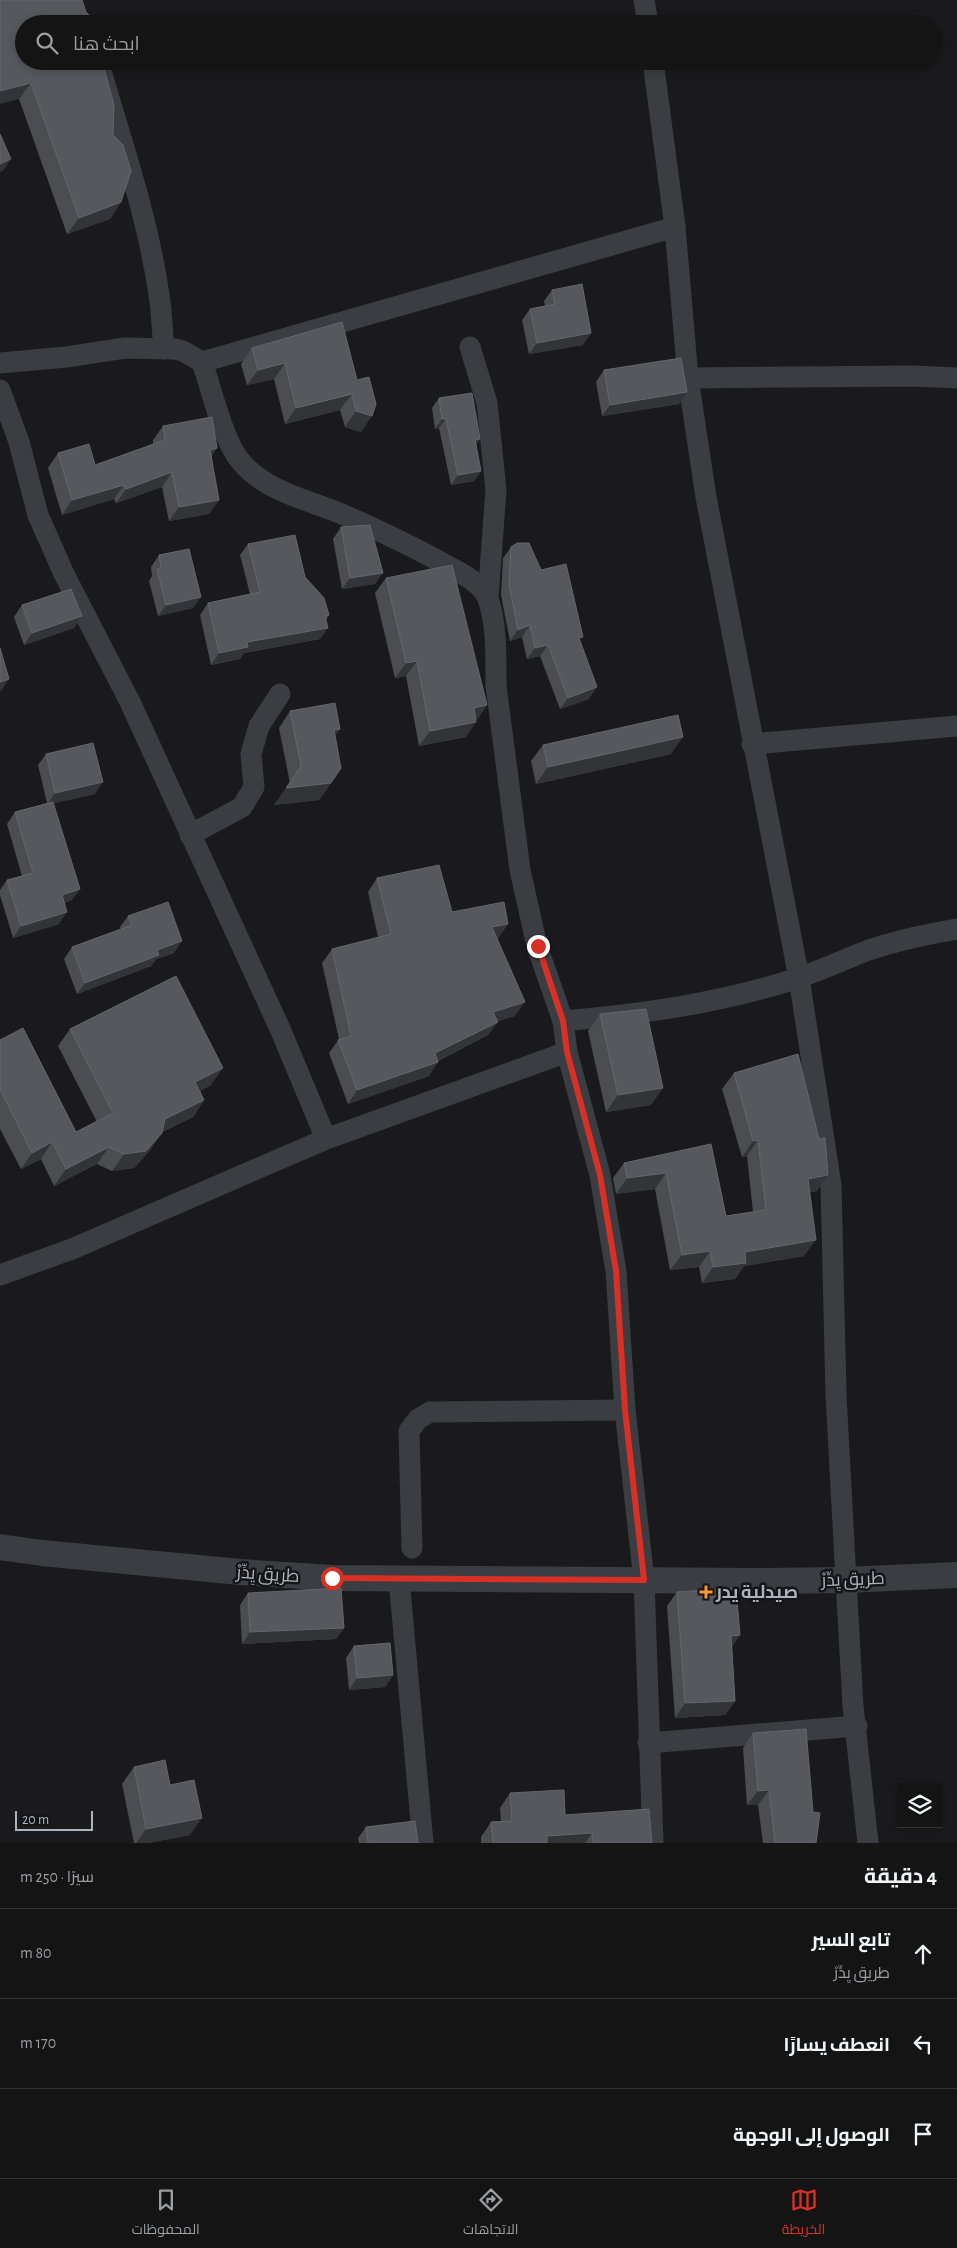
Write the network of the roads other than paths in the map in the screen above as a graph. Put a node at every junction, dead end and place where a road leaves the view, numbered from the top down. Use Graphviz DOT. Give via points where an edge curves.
graph roads {
  1 [pos="644,0"];
  2 [pos="646,15"];
  3 [pos="101,70"];
  4 [pos="654,70"];
  5 [pos="675,227"];
  6 [pos="470,347"];
  7 [pos="164,349"];
  8 [pos="202,362"];
  9 [pos="0,363"];
  10 [pos="688,378"];
  11 [pos="957,378"];
  12 [pos="0,390"];
  13 [pos="488,598"];
  14 [pos="280,694"];
  15 [pos="957,726"];
  16 [pos="752,744"];
  17 [pos="190,836"];
  18 [pos="957,930"];
  19 [pos="799,978"];
  20 [pos="563,1021"];
  21 [pos="567,1052"];
  22 [pos="326,1139"];
  23 [pos="0,1276"];
  24 [pos="625,1410"];
  25 [pos="0,1547"];
  26 [pos="412,1548"];
  27 [pos="957,1575"];
  28 [pos="400,1580"];
  29 [pos="644,1580"];
  30 [pos="846,1580"];
  31 [pos="857,1726"];
  32 [pos="648,1743"];
  33 [pos="423,1843"];
  34 [pos="653,1843"];
  35 [pos="868,1843"];
  1 -- 2 [label="street"];
  3 -- 7 [label="street" via="138,198 159,295"];
  4 -- 5 [label="street"];
  5 -- 8 [label="street"];
  5 -- 10 [label="street"];
  6 -- 13 [label="street" via="487,403 496,490"];
  7 -- 8 [label="street" via="183,351"];
  7 -- 9 [label="street" via="125,348 66,358"];
  8 -- 13 [label="street" via="233,452 243,465 293,497 342,514 416,548 478,585"];
  10 -- 11 [label="street"];
  10 -- 16 [label="street" via="706,497"];
  12 -- 17 [label="street" via="19,442 38,515 64,574 130,702"];
  13 -- 20 [label="street" via="520,870 538,946"];
  14 -- 17 [label="street" via="258,726 251,754 254,787 242,807"];
  15 -- 16 [label="street"];
  16 -- 19 [label="street"];
  17 -- 22 [label="street" via="282,1031"];
  18 -- 19 [label="street" via="896,941"];
  19 -- 20 [label="street" via="679,1007"];
  19 -- 30 [label="street" via="831,1185 836,1395"];
  20 -- 21 [label="street"];
  21 -- 22 [label="street"];
  21 -- 24 [label="street" via="600,1175 616,1271"];
  22 -- 23 [label="street" via="72,1249"];
  24 -- 26 [label="street" via="430,1412 418,1419 409,1431"];
  24 -- 29 [label="street"];
  25 -- 28 [label="street, طريق يِدِّرْ" via="240,1572"];
  27 -- 30 [label="street, طريق يِدِّرْ"];
  28 -- 29 [label="street, طريق يِدِّرْ"];
  28 -- 33 [label="street"];
  29 -- 30 [label="street, طريق يِدِّرْ"];
  29 -- 32 [label="street"];
  30 -- 31 [label="street"];
  31 -- 32 [label="street"];
  31 -- 35 [label="street"];
  32 -- 34 [label="street"];
}
